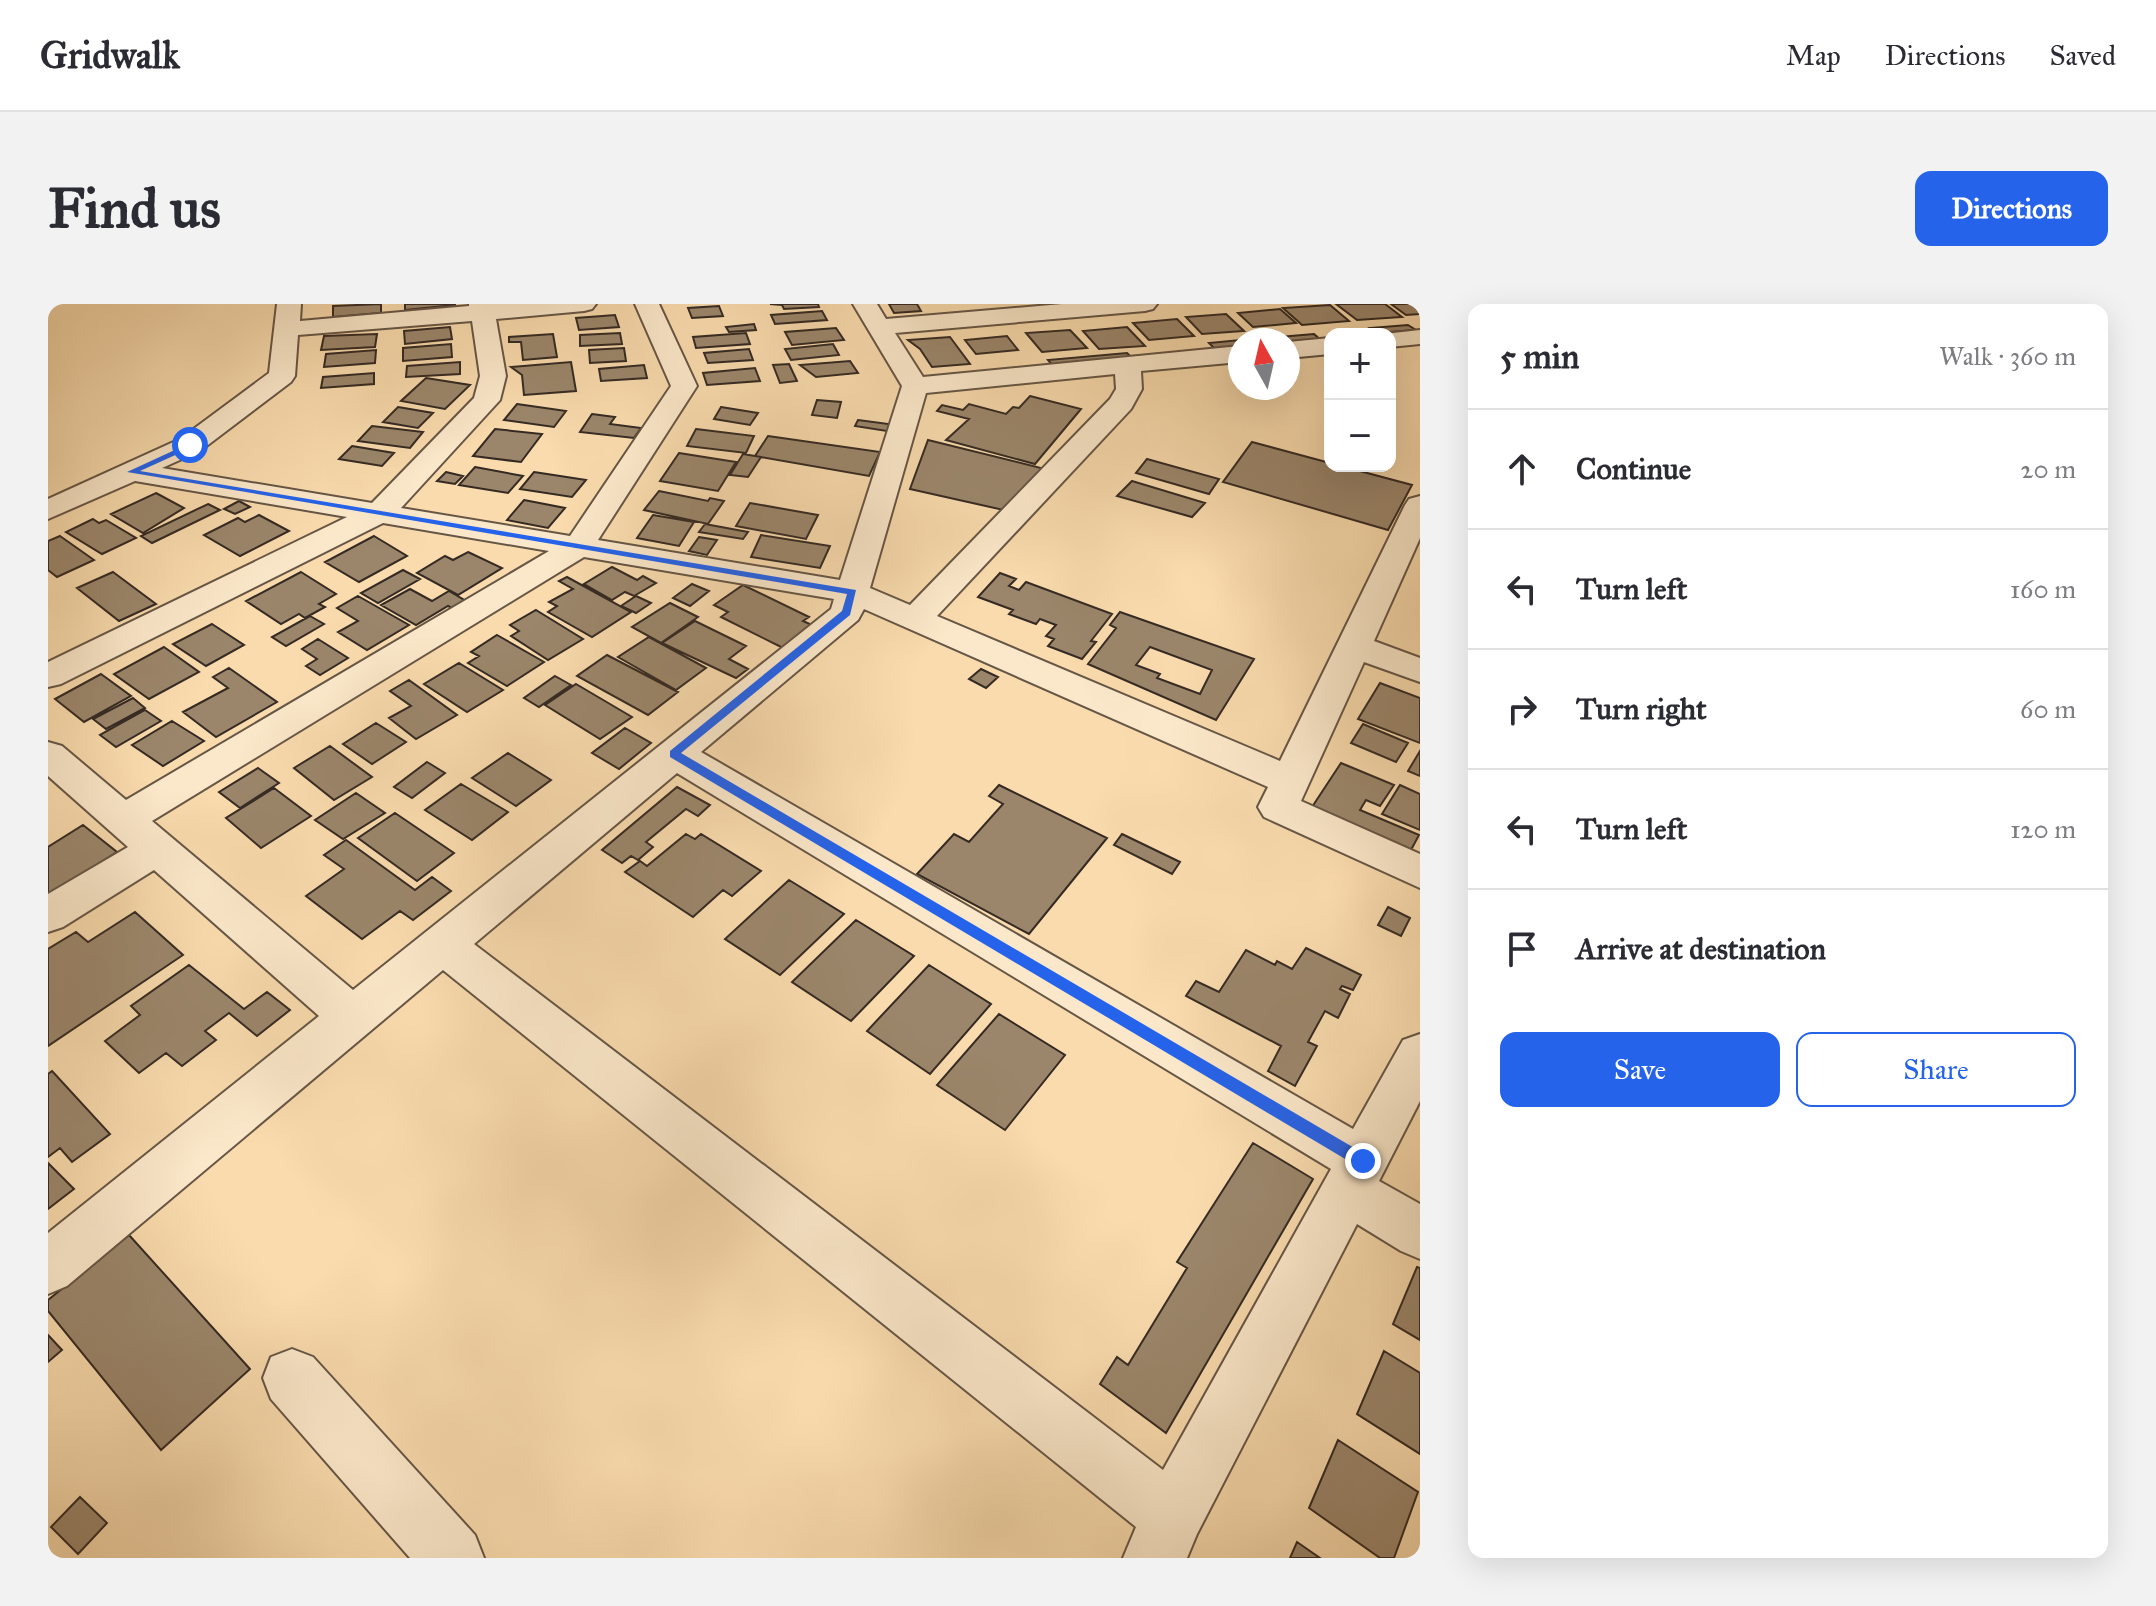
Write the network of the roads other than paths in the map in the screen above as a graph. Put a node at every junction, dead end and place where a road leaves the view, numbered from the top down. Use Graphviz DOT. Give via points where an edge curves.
graph roads {
  1 [pos="584,304"];
  2 [pos="647,304"];
  3 [pos="1145,304"];
  4 [pos="482,308"];
  5 [pos="288,316"];
  6 [pos="872,316"];
  7 [pos="1420,337"];
  8 [pos="1396,339"];
  9 [pos="1324,347"];
  10 [pos="1300,349"];
  11 [pos="1228,355"];
  12 [pos="1128,365"];
  13 [pos="915,386"];
  14 [pos="131,472"];
  15 [pos="1420,505"];
  16 [pos="48,510"];
  17 [pos="379,513"];
  18 [pos="578,547"];
  19 [pos="852,592"];
  20 [pos="915,619"];
  21 [pos="1353,645"];
  22 [pos="1420,671"];
  23 [pos="48,676"];
  24 [pos="674,754"];
  25 [pos="48,755"];
  26 [pos="1290,781"];
  27 [pos="123,820"];
  28 [pos="157,849"];
  29 [pos="1420,872"];
  30 [pos="48,915"];
  31 [pos="442,944"];
  32 [pos="352,1017"];
  33 [pos="1420,1054"];
  34 [pos="1355,1176"];
  35 [pos="1420,1233"];
  36 [pos="48,1267"];
  37 [pos="292,1378"];
  38 [pos="1164,1537"];
  39 [pos="452,1558"];
  1 -- 4 [label="street"];
  2 -- 18 [label="street" via="684,386"];
  3 -- 6 [label="street"];
  4 -- 5 [label="street"];
  4 -- 17 [label="street" via="493,376 487,400"];
  5 -- 14 [label="street" via="282,376 190,445"];
  6 -- 13 [label="street"];
  7 -- 8 [label="street"];
  9 -- 10 [label="street"];
  11 -- 12 [label="street"];
  12 -- 13 [label="street"];
  12 -- 20 [label="street" via="1129,389 1121,403"];
  13 -- 19 [label="street"];
  14 -- 16 [label="street"];
  14 -- 17 [label="street"];
  15 -- 21 [label="street"];
  17 -- 18 [label="street"];
  17 -- 23 [label="street"];
  18 -- 19 [label="street"];
  18 -- 27 [label="street"];
  19 -- 20 [label="street"];
  19 -- 24 [label="street" via="846,613"];
  20 -- 26 [label="street"];
  21 -- 22 [label="street"];
  21 -- 26 [label="street"];
  24 -- 31 [label="street"];
  24 -- 34 [label="street"];
  25 -- 27 [label="street"];
  26 -- 29 [label="street" via="1278,807"];
  27 -- 28 [label="street"];
  28 -- 30 [label="street"];
  28 -- 32 [label="street"];
  31 -- 32 [label="street"];
  31 -- 38 [label="street"];
  32 -- 36 [label="street"];
  33 -- 34 [label="street"];
  34 -- 35 [label="street"];
  34 -- 38 [label="street"];
  37 -- 39 [label="street"];
}
